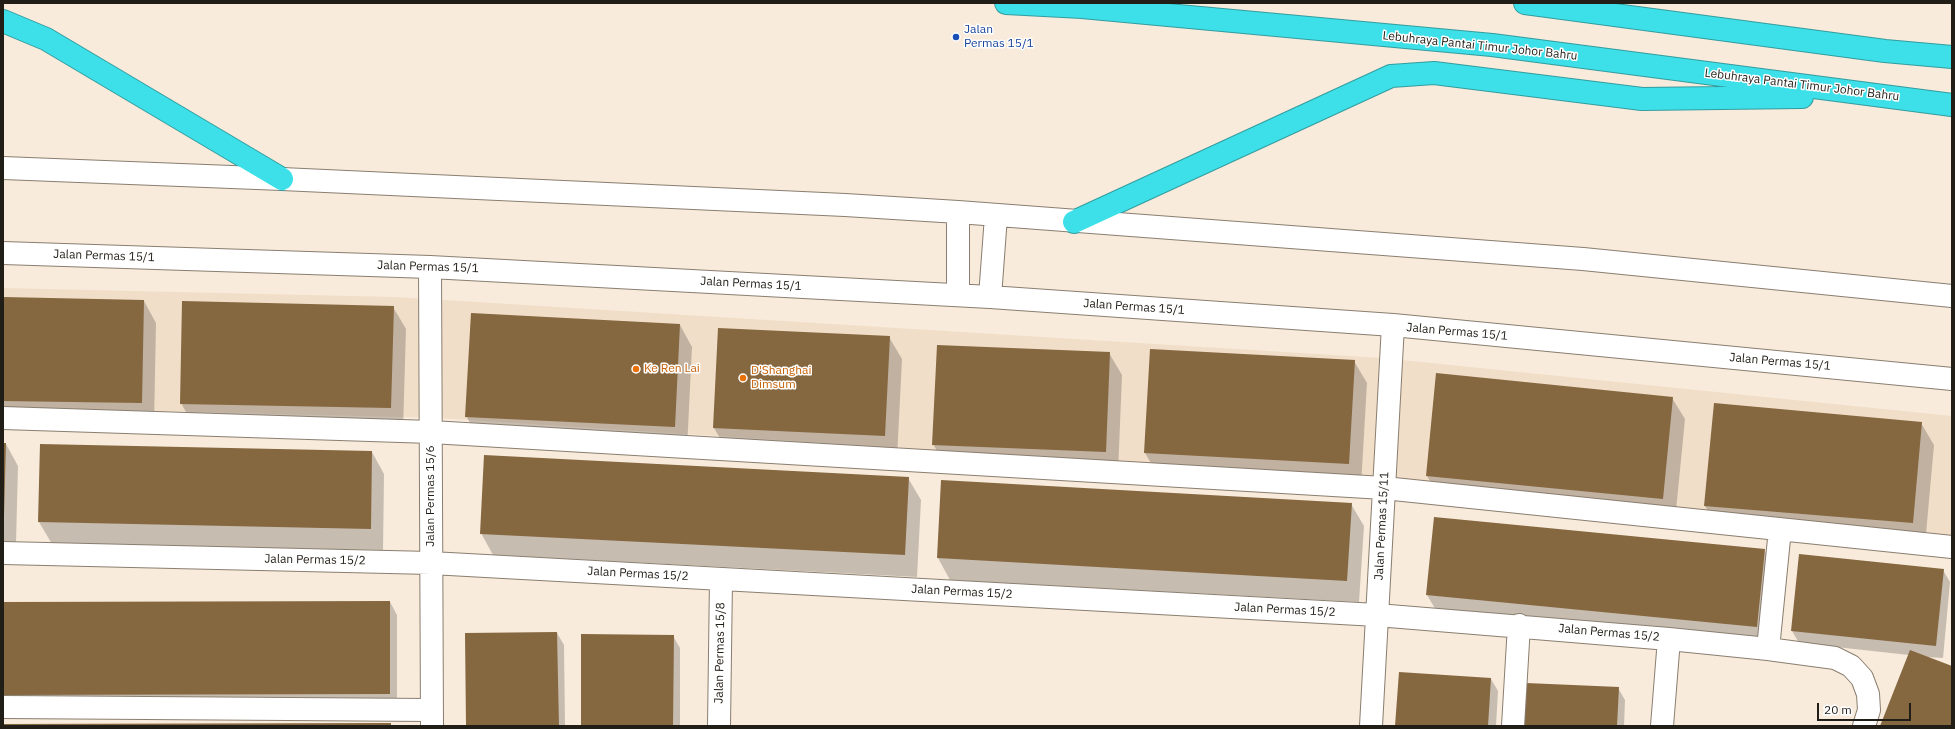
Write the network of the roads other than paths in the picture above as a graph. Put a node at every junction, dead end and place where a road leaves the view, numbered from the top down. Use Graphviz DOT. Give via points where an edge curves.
graph roads {
  1 [pos="1006,3"];
  2 [pos="1525,3"];
  3 [pos="3,21"];
  4 [pos="1952,57"];
  5 [pos="1879,95"];
  6 [pos="1952,105"];
  7 [pos="3,168"];
  8 [pos="282,179"];
  9 [pos="958,212"];
  10 [pos="996,216"];
  11 [pos="1074,222"];
  12 [pos="3,253"];
  13 [pos="430,266"];
  14 [pos="958,295"];
  15 [pos="1952,296"];
  16 [pos="990,297"];
  17 [pos="1393,325"];
  18 [pos="1952,379"];
  19 [pos="3,418"];
  20 [pos="430,432"];
  21 [pos="1384,488"];
  22 [pos="1780,529"];
  23 [pos="1952,547"];
  24 [pos="3,553"];
  25 [pos="431,563"];
  26 [pos="721,579"];
  27 [pos="1377,614"];
  28 [pos="1519,625"];
  29 [pos="1669,639"];
  30 [pos="1768,649"];
  31 [pos="3,707"];
  32 [pos="432,718"];
  33 [pos="719,726"];
  34 [pos="1371,726"];
  35 [pos="1513,726"];
  36 [pos="1662,726"];
  37 [pos="1864,726"];
  1 -- 5 [label="highway, Lebuhraya Pantai Timur Johor Bahru" via="1082,6 1492,45"];
  2 -- 4 [label="highway" via="1885,51"];
  3 -- 8 [label="highway" via="46,40"];
  5 -- 6 [label="highway, Lebuhraya Pantai Timur Johor Bahru"];
  5 -- 11 [label="highway" via="1642,99 1434,73 1391,76"];
  7 -- 8 [label="street"];
  8 -- 9 [label="street"];
  9 -- 10 [label="street"];
  9 -- 14 [label="street"];
  10 -- 11 [label="street"];
  10 -- 16 [label="street"];
  11 -- 15 [label="street" via="1583,259"];
  12 -- 13 [label="street, Jalan Permas 15/1"];
  13 -- 14 [label="street, Jalan Permas 15/1"];
  13 -- 20 [label="street, Jalan Permas 15/6"];
  14 -- 16 [label="street, Jalan Permas 15/1"];
  16 -- 17 [label="street, Jalan Permas 15/1"];
  17 -- 18 [label="street, Jalan Permas 15/1"];
  17 -- 21 [label="street, Jalan Permas 15/11"];
  19 -- 20 [label="street"];
  20 -- 21 [label="street"];
  20 -- 25 [label="street, Jalan Permas 15/6"];
  21 -- 22 [label="street"];
  21 -- 27 [label="street, Jalan Permas 15/11"];
  22 -- 23 [label="street"];
  22 -- 30 [label="street"];
  24 -- 25 [label="street, Jalan Permas 15/2"];
  25 -- 26 [label="street, Jalan Permas 15/2"];
  25 -- 32 [label="street, Jalan Permas 15/6"];
  26 -- 27 [label="street, Jalan Permas 15/2"];
  26 -- 33 [label="street, Jalan Permas 15/8"];
  27 -- 28 [label="street, Jalan Permas 15/2"];
  27 -- 34 [label="street, Jalan Permas 15/11"];
  28 -- 29 [label="street, Jalan Permas 15/2"];
  28 -- 35 [label="street"];
  29 -- 30 [label="street, Jalan Permas 15/2"];
  29 -- 36 [label="street"];
  30 -- 37 [label="street, Jalan Permas 15/2" via="1835,658 1851,666 1862,678 1868,694 1869,710"];
  31 -- 32 [label="street"];
}
